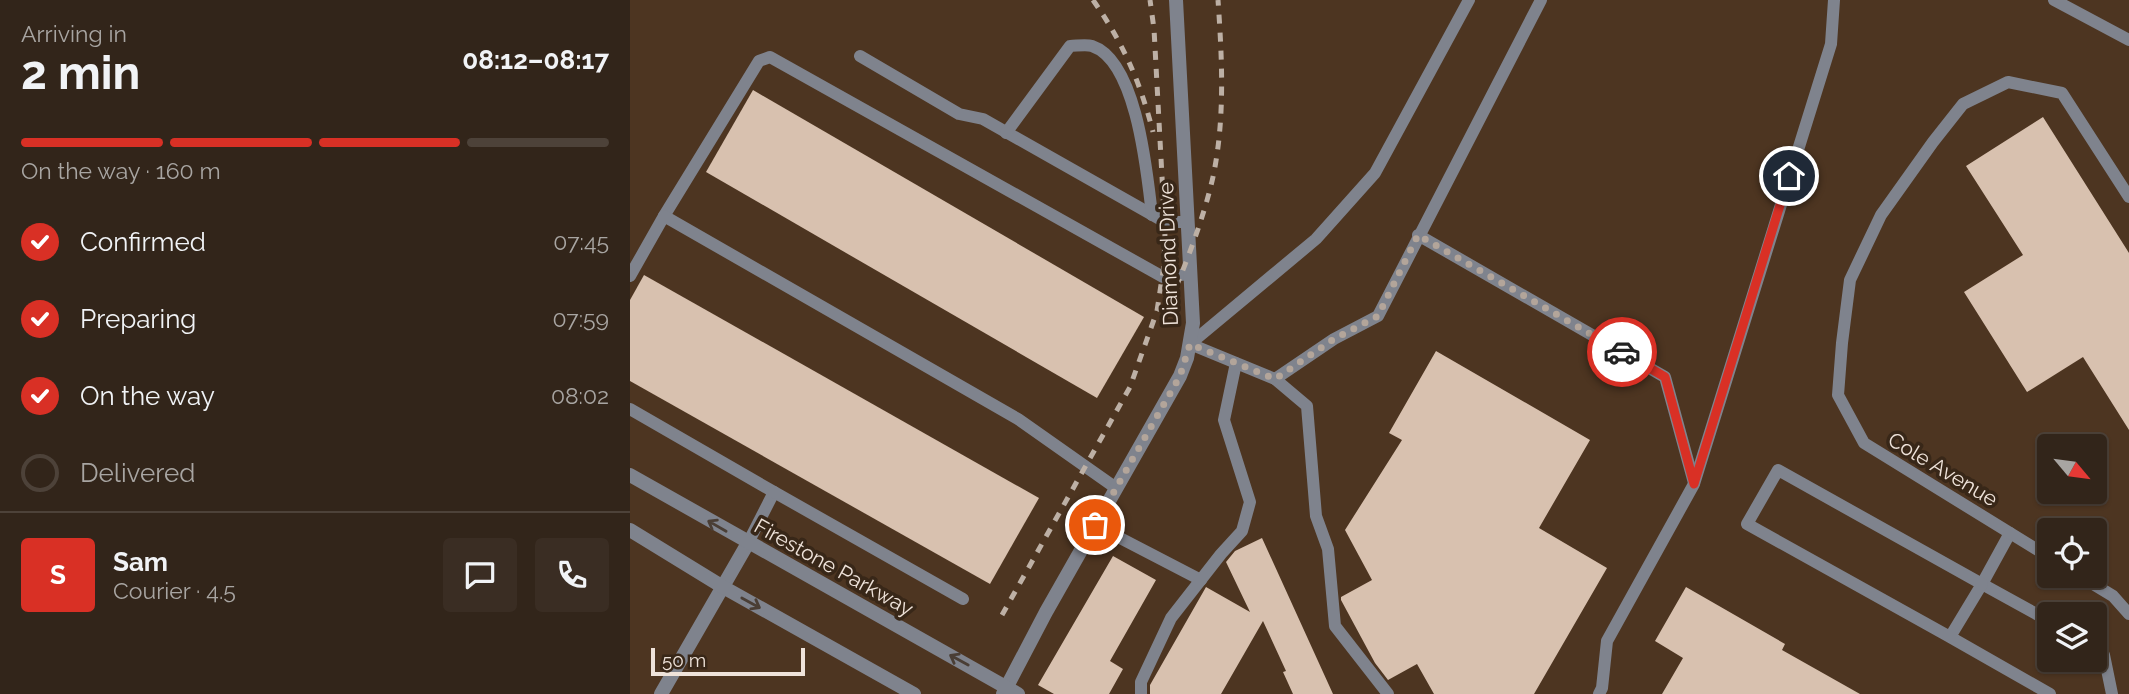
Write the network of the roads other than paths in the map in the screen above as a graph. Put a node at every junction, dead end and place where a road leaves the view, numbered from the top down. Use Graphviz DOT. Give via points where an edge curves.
graph roads {
  1 [pos="1176,0"];
  2 [pos="1469,0"];
  3 [pos="1541,0"];
  4 [pos="1835,0"];
  5 [pos="2054,0"];
  6 [pos="2129,40"];
  7 [pos="860,56"];
  8 [pos="1006,132"];
  9 [pos="2129,197"];
  10 [pos="1152,215"];
  11 [pos="664,216"];
  12 [pos="1187,222"];
  13 [pos="1418,235"];
  14 [pos="1189,274"];
  15 [pos="630,276"];
  16 [pos="1190,344"];
  17 [pos="1236,363"];
  18 [pos="1275,379"];
  19 [pos="630,409"];
  20 [pos="630,475"];
  21 [pos="1694,484"];
  22 [pos="1116,488"];
  23 [pos="774,492"];
  24 [pos="1095,525"];
  25 [pos="630,530"];
  26 [pos="2010,533"];
  27 [pos="748,543"];
  28 [pos="2037,550"];
  29 [pos="1200,580"];
  30 [pos="1982,584"];
  31 [pos="723,587"];
  32 [pos="2100,588"];
  33 [pos="963,599"];
  34 [pos="2037,614"];
  35 [pos="2129,614"];
  36 [pos="1950,638"];
  37 [pos="2107,666"];
  38 [pos="1010,692"];
  39 [pos="661,694"];
  40 [pos="914,694"];
  41 [pos="1141,694"];
  42 [pos="1388,694"];
  43 [pos="1599,694"];
  44 [pos="2050,694"];
  45 [pos="2112,694"];
  1 -- 12 [label="street, Diamond Drive"];
  2 -- 16 [label="lane" via="1375,173 1317,239"];
  3 -- 13 [label="lane"];
  4 -- 21 [label="lane" via="1831,44"];
  5 -- 6 [label="lane"];
  7 -- 8 [label="lane" via="959,114 983,119"];
  8 -- 10 [label="lane"];
  8 -- 10 [label="lane" via="1070,46 1091,45 1116,63 1139,123"];
  9 -- 26 [label="lane, Cole Avenue" via="2062,93 2008,82 1963,104 1881,215 1850,280 1838,395 1864,443"];
  10 -- 12 [label="lane" via="1164,222"];
  11 -- 14 [label="lane" via="758,61 770,57 1163,277"];
  11 -- 15 [label="lane"];
  11 -- 22 [label="lane" via="1018,419"];
  12 -- 14 [label="street, Diamond Drive"];
  13 -- 18 [label="lane" via="1378,316"];
  13 -- 21 [label="lane" via="1665,377"];
  14 -- 16 [label="street, Diamond Drive"];
  16 -- 17 [label="lane"];
  16 -- 22 [label="street, Diamond Drive" via="1180,376"];
  17 -- 18 [label="lane"];
  17 -- 29 [label="lane" via="1224,420 1250,502 1242,531"];
  18 -- 42 [label="lane" via="1307,406 1316,516 1328,549 1335,626"];
  19 -- 23 [label="lane"];
  27 -- 20 [label="street, Firestone Parkway, one-way"];
  21 -- 43 [label="lane" via="1607,641"];
  22 -- 24 [label="street, Diamond Drive"];
  23 -- 27 [label="lane"];
  23 -- 33 [label="lane"];
  24 -- 29 [label="lane"];
  24 -- 38 [label="street, Diamond Drive"];
  25 -- 31 [label="street"];
  26 -- 28 [label="lane, Cole Avenue"];
  26 -- 30 [label="lane"];
  27 -- 31 [label="street"];
  38 -- 27 [label="street, Firestone Parkway, one-way"];
  29 -- 41 [label="lane" via="1171,618 1141,682"];
  30 -- 34 [label="lane"];
  30 -- 36 [label="lane"];
  30 -- 36 [label="lane" via="1778,470 1747,524"];
  31 -- 39 [label="street"];
  31 -- 40 [label="street, one-way"];
  32 -- 35 [label="lane"];
  36 -- 44 [label="lane"];
  37 -- 45 [label="lane"];
}
